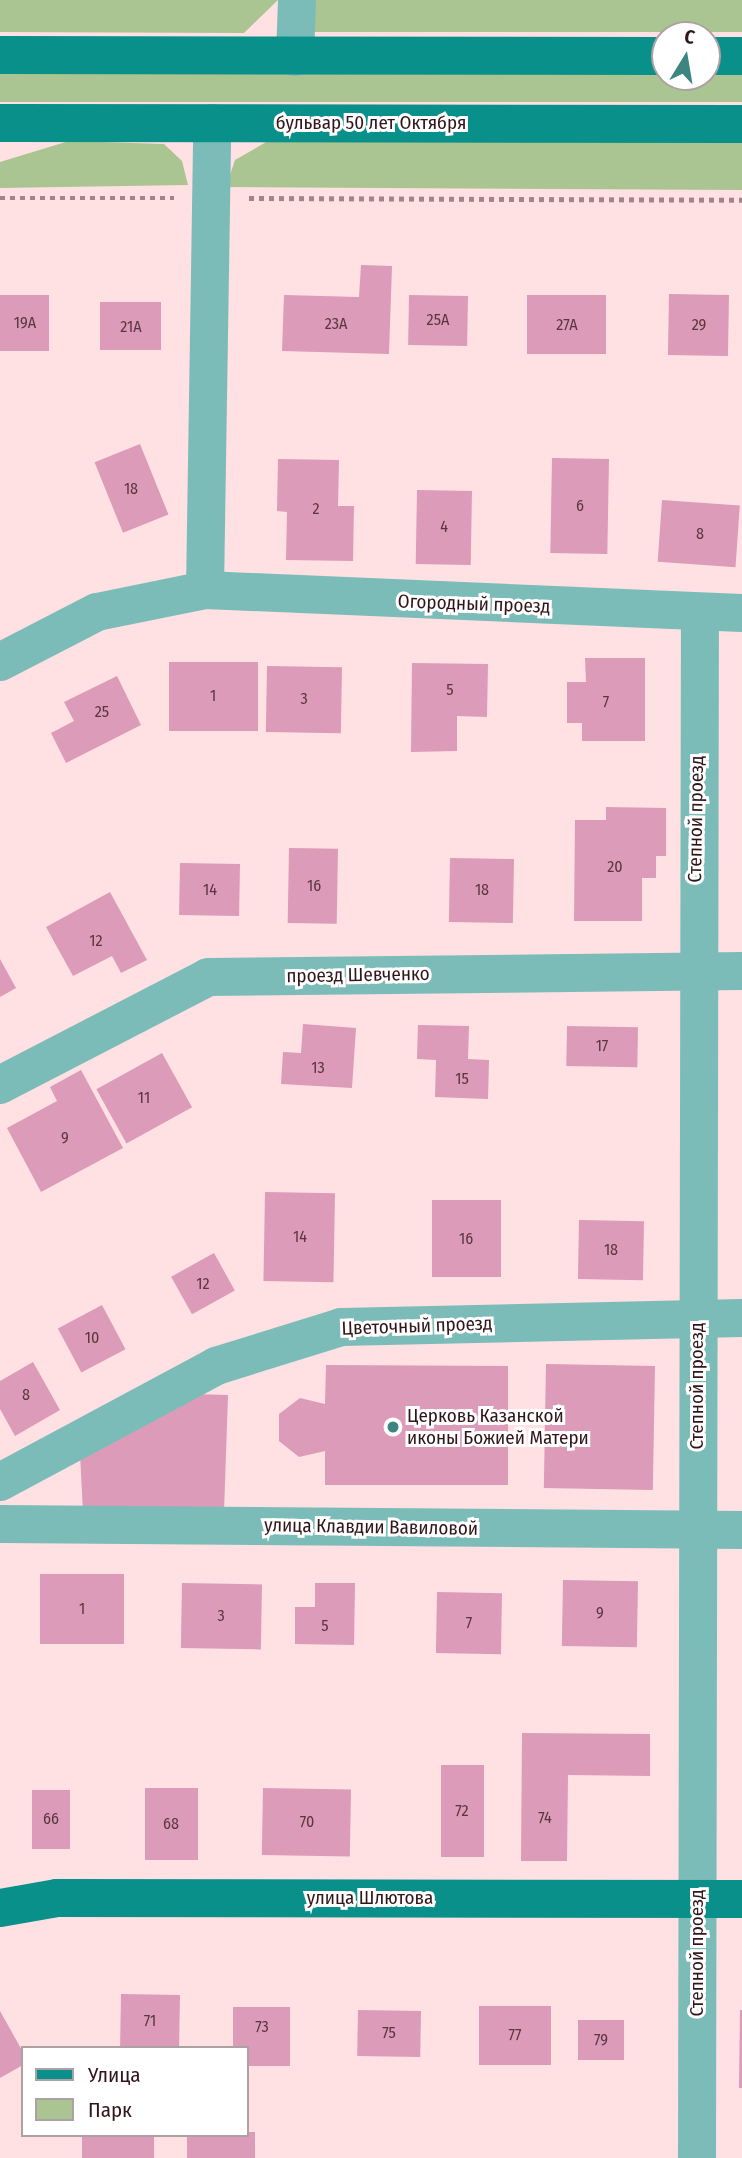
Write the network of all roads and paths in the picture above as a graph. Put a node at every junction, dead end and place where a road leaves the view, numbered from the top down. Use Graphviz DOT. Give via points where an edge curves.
graph roads {
  1 [pos="297,0"];
  2 [pos="0,55"];
  3 [pos="651,56"];
  4 [pos="721,56"];
  5 [pos="742,56"];
  6 [pos="295,57"];
  7 [pos="212,122"];
  8 [pos="0,123"];
  9 [pos="742,124"];
  10 [pos="0,198"];
  11 [pos="210,198"];
  12 [pos="742,200"];
  13 [pos="205,590"];
  14 [pos="742,613"];
  15 [pos="700,614"];
  16 [pos="0,662"];
  17 [pos="694,970"];
  18 [pos="742,971"];
  19 [pos="0,1085"];
  20 [pos="697,1318"];
  21 [pos="742,1318"];
  22 [pos="0,1482"];
  23 [pos="0,1524"];
  24 [pos="697,1530"];
  25 [pos="742,1531"];
  26 [pos="697,1898"];
  27 [pos="742,1899"];
  28 [pos="0,1908"];
  29 [pos="697,2158"];
  1 -- 6 [label="street"];
  2 -- 6 [label="main road"];
  3 -- 6 [label="main road"];
  4 -- 5 [label="main road"];
  7 -- 8 [label="main road, бульвар 50 лет Октября"];
  7 -- 9 [label="main road, бульвар 50 лет Октября"];
  7 -- 11 [label="street"];
  10 -- 11 [label="path"];
  11 -- 12 [label="path"];
  11 -- 13 [label="street"];
  13 -- 15 [label="street, Огородный проезд"];
  13 -- 16 [label="street, Огородный проезд" via="96,612"];
  14 -- 15 [label="street, Огородный проезд"];
  15 -- 17 [label="street, Степной проезд"];
  17 -- 18 [label="street, проезд Шевченко"];
  17 -- 19 [label="street, проезд Шевченко" via="208,977"];
  17 -- 20 [label="street, Степной проезд"];
  20 -- 21 [label="street, Цветочный проезд"];
  20 -- 22 [label="street, Цветочный проезд" via="341,1326 216,1366"];
  20 -- 24 [label="street, Степной проезд"];
  23 -- 24 [label="street, улица Клавдии Вавиловой"];
  24 -- 25 [label="street, улица Клавдии Вавиловой"];
  24 -- 26 [label="street, Степной проезд"];
  26 -- 27 [label="main road, улица Шлютова"];
  26 -- 28 [label="main road, улица Шлютова" via="57,1898"];
  26 -- 29 [label="street, Степной проезд"];
}
